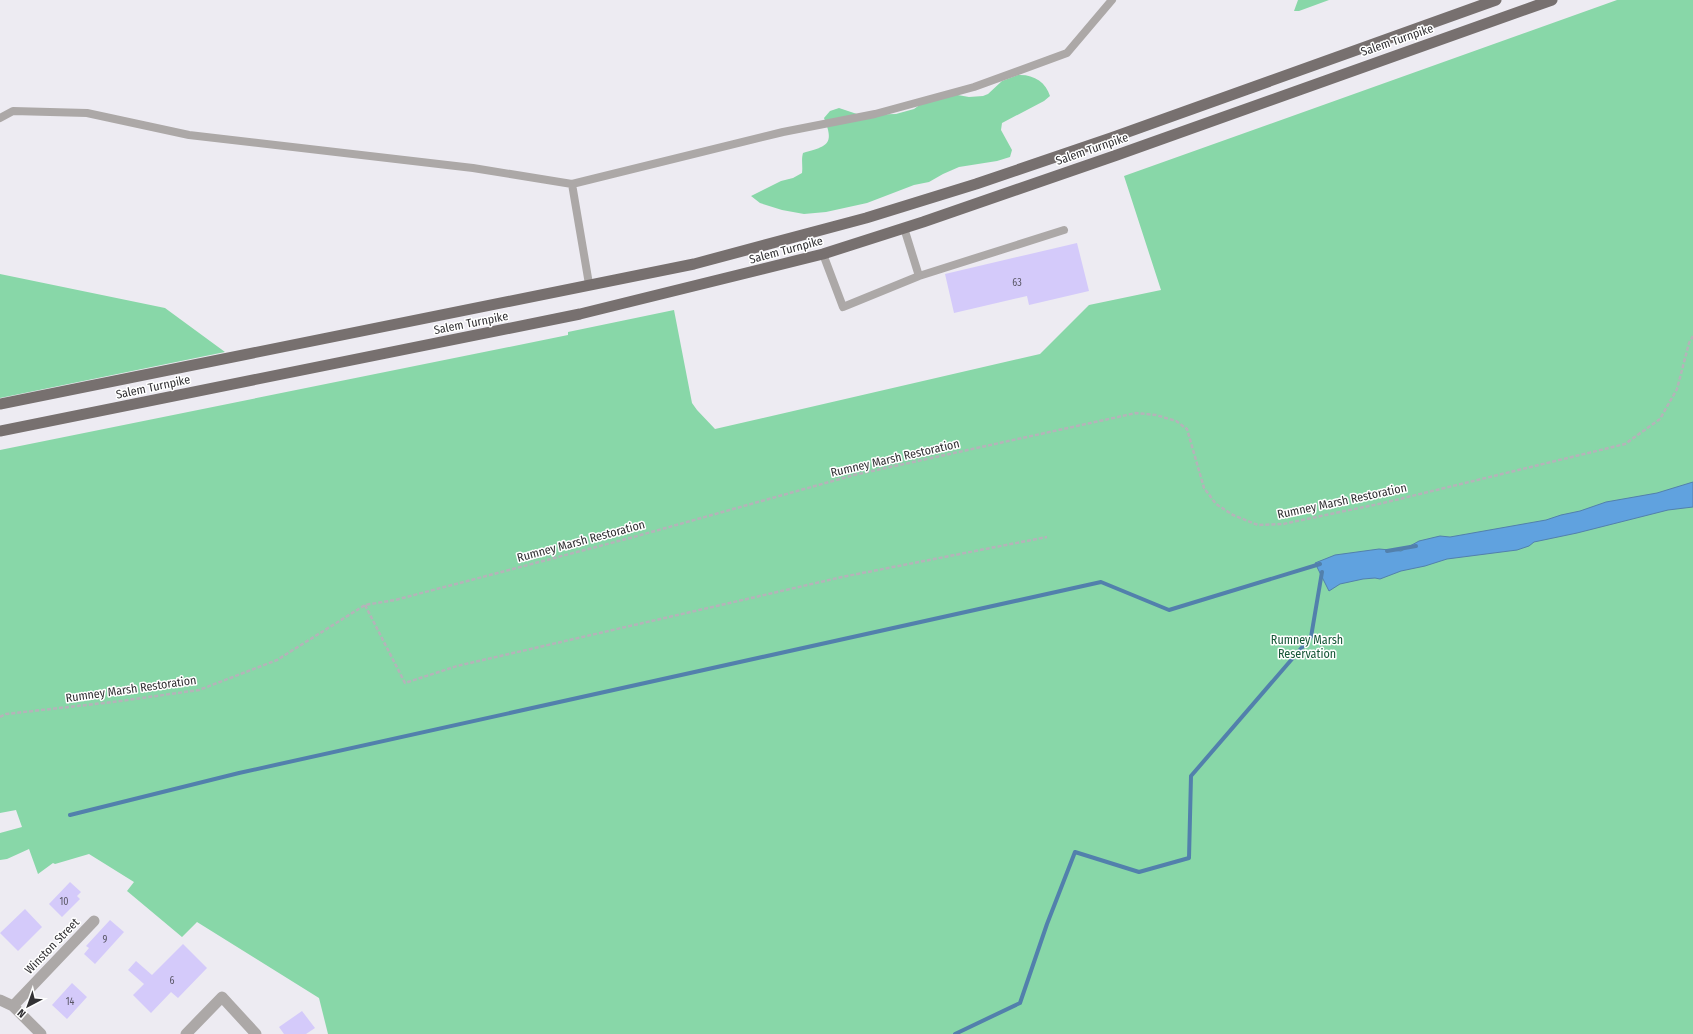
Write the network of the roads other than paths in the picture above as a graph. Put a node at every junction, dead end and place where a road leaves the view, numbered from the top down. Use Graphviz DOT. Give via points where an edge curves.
graph roads {
  1 [pos="1112,0"];
  2 [pos="1496,0"];
  3 [pos="1552,0"];
  4 [pos="0,118"];
  5 [pos="572,184"];
  6 [pos="904,228"];
  7 [pos="1064,230"];
  8 [pos="824,254"];
  9 [pos="919,276"];
  10 [pos="589,284"];
  11 [pos="0,404"];
  12 [pos="0,431"];
  13 [pos="94,922"];
  14 [pos="0,1000"];
  15 [pos="13,1006"];
  16 [pos="41,1034"];
  17 [pos="186,1034"];
  18 [pos="256,1034"];
  1 -- 5 [label="lane" via="1067,53 974,87 875,114 784,132"];
  2 -- 10 [label="main road, Salem Turnpike" via="976,184 866,218 702,262"];
  3 -- 6 [label="main road, Salem Turnpike"];
  4 -- 5 [label="lane" via="13,111 87,113 189,134 473,168"];
  5 -- 10 [label="lane"];
  6 -- 8 [label="main road, Salem Turnpike"];
  6 -- 9 [label="lane"];
  7 -- 9 [label="lane"];
  8 -- 9 [label="lane" via="843,307"];
  8 -- 12 [label="main road, Salem Turnpike" via="580,314"];
  10 -- 11 [label="main road, Salem Turnpike"];
  13 -- 15 [label="street, Winston Street"];
  14 -- 15 [label="street"];
  15 -- 16 [label="street"];
  17 -- 18 [label="street" via="222,997"];
}
